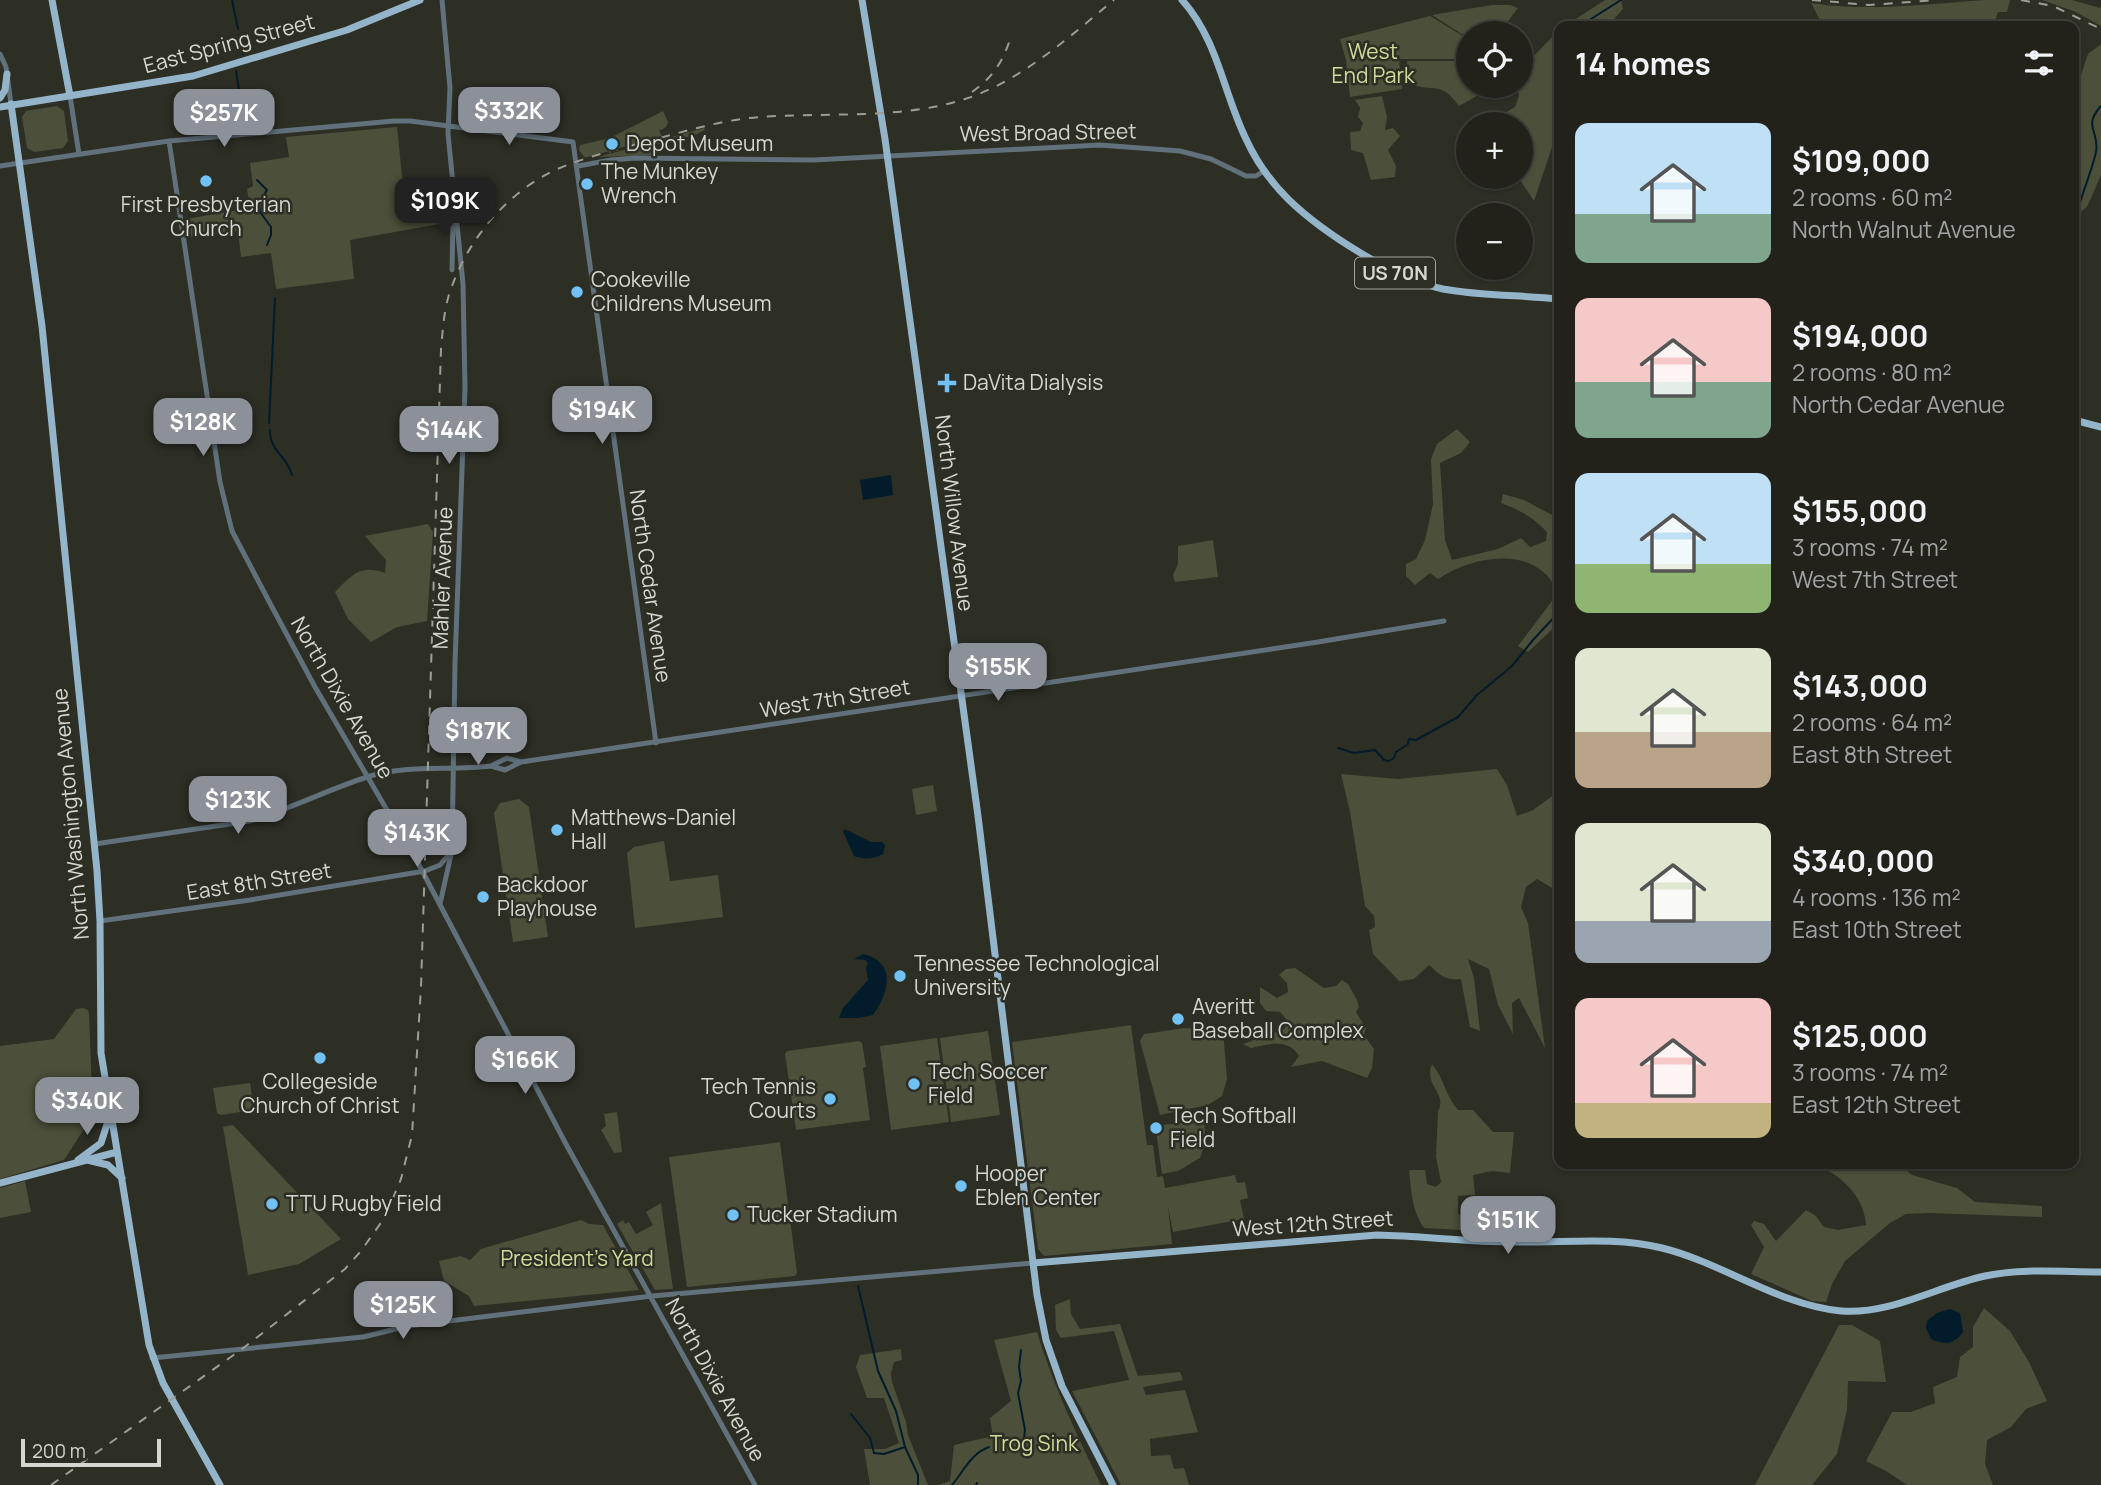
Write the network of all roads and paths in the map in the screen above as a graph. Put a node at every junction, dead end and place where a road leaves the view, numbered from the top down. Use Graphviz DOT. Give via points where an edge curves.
graph roads {
  1 [pos="52,0"];
  2 [pos="420,0"];
  3 [pos="442,0"];
  4 [pos="862,0"];
  5 [pos="1182,0"];
  6 [pos="0,54"];
  7 [pos="7,74"];
  8 [pos="70,96"];
  9 [pos="0,98"];
  10 [pos="12,104"];
  11 [pos="0,107"];
  12 [pos="449,126"];
  13 [pos="169,141"];
  14 [pos="576,152"];
  15 [pos="79,154"];
  16 [pos="887,156"];
  17 [pos="20,163"];
  18 [pos="593,163"];
  19 [pos="0,166"];
  20 [pos="578,166"];
  21 [pos="1264,171"];
  22 [pos="454,202"];
  23 [pos="452,270"];
  24 [pos="1554,299"];
  25 [pos="2079,421"];
  26 [pos="2101,427"];
  27 [pos="1444,621"];
  28 [pos="960,696"];
  29 [pos="656,743"];
  30 [pos="521,762"];
  31 [pos="491,766"];
  32 [pos="454,769"];
  33 [pos="369,776"];
  34 [pos="94,844"];
  35 [pos="452,850"];
  36 [pos="440,865"];
  37 [pos="422,872"];
  38 [pos="429,886"];
  39 [pos="440,906"];
  40 [pos="100,921"];
  41 [pos="110,1114"];
  42 [pos="117,1152"];
  43 [pos="87,1160"];
  44 [pos="71,1164"];
  45 [pos="122,1178"];
  46 [pos="0,1183"];
  47 [pos="1033,1263"];
  48 [pos="2101,1272"];
  49 [pos="652,1296"];
  50 [pos="152,1358"];
  51 [pos="220,1485"];
  52 [pos="755,1485"];
  53 [pos="1113,1485"];
  1 -- 8 [label="main road"];
  2 -- 8 [label="main road, East Spring Street" via="346,31 194,76"];
  3 -- 12 [label="street" via="449,61"];
  4 -- 16 [label="main road, North Willow Avenue"];
  5 -- 21 [label="main road, US 70N" via="1204,30 1244,136"];
  6 -- 7 [label="street"];
  7 -- 9 [label="main road"];
  7 -- 10 [label="street"];
  8 -- 10 [label="main road, East Spring Street"];
  8 -- 15 [label="street"];
  10 -- 11 [label="main road, East Spring Street"];
  10 -- 17 [label="main road, North Washington Avenue"];
  12 -- 13 [label="street" via="394,121"];
  12 -- 14 [label="street, North Cedar Avenue" via="573,142"];
  12 -- 22 [label="street"];
  13 -- 15 [label="street"];
  13 -- 33 [label="street, North Dixie Avenue" via="229,521 315,687"];
  14 -- 18 [label="street"];
  14 -- 20 [label="street, North Cedar Avenue"];
  15 -- 17 [label="street"];
  16 -- 18 [label="street, West Broad Street" via="635,158"];
  16 -- 21 [label="street, West Broad Street" via="1119,145 1180,151 1246,176"];
  16 -- 28 [label="main road, North Willow Avenue"];
  17 -- 19 [label="street"];
  17 -- 34 [label="main road, North Washington Avenue" via="43,337"];
  18 -- 20 [label="street, West Broad Street"];
  20 -- 29 [label="street, North Cedar Avenue"];
  21 -- 24 [label="main road, US 70N" via="1296,206 1398,275 1441,289"];
  22 -- 23 [label="street"];
  22 -- 32 [label="street, Mahler Avenue" via="462,269 465,388"];
  25 -- 26 [label="main road"];
  27 -- 28 [label="street, West 7th Street"];
  28 -- 29 [label="street, West 7th Street"];
  28 -- 47 [label="main road, North Willow Avenue"];
  29 -- 30 [label="street, West 7th Street"];
  30 -- 31 [label="street, West 7th Street" via="505,770"];
  30 -- 31 [label="street, West 7th Street" via="503,758"];
  31 -- 32 [label="street, West 7th Street"];
  32 -- 33 [label="street, West 7th Street" via="422,768"];
  32 -- 35 [label="street, Mahler Avenue"];
  33 -- 34 [label="street, West 7th Street" via="250,821"];
  33 -- 37 [label="street, North Dixie Avenue"];
  34 -- 40 [label="main road, North Washington Avenue"];
  35 -- 36 [label="street"];
  35 -- 39 [label="street, Mahler Avenue"];
  36 -- 37 [label="street"];
  36 -- 38 [label="street" via="428,875"];
  37 -- 38 [label="street, North Dixie Avenue"];
  37 -- 40 [label="street, East 8th Street"];
  38 -- 39 [label="street, North Dixie Avenue"];
  39 -- 49 [label="street, North Dixie Avenue"];
  40 -- 41 [label="main road, North Washington Avenue" via="100,1029"];
  41 -- 42 [label="main road, North Washington Avenue"];
  41 -- 44 [label="main road" via="101,1143"];
  42 -- 43 [label="main road"];
  42 -- 45 [label="main road, North Washington Avenue"];
  43 -- 44 [label="main road"];
  43 -- 45 [label="main road" via="106,1164"];
  44 -- 46 [label="main road"];
  45 -- 50 [label="main road, North Washington Avenue"];
  47 -- 48 [label="main road, West 12th Street" via="1377,1235 1504,1242 1611,1241 1662,1248 1807,1304 1844,1311 1877,1308 1988,1275"];
  47 -- 49 [label="street, West 12th Street"];
  47 -- 53 [label="main road, North Willow Avenue" via="1046,1340 1062,1386"];
  49 -- 50 [label="street, West 12th Street" via="408,1326 363,1337"];
  49 -- 52 [label="street, North Dixie Avenue"];
  50 -- 51 [label="main road, North Washington Avenue"];
}
